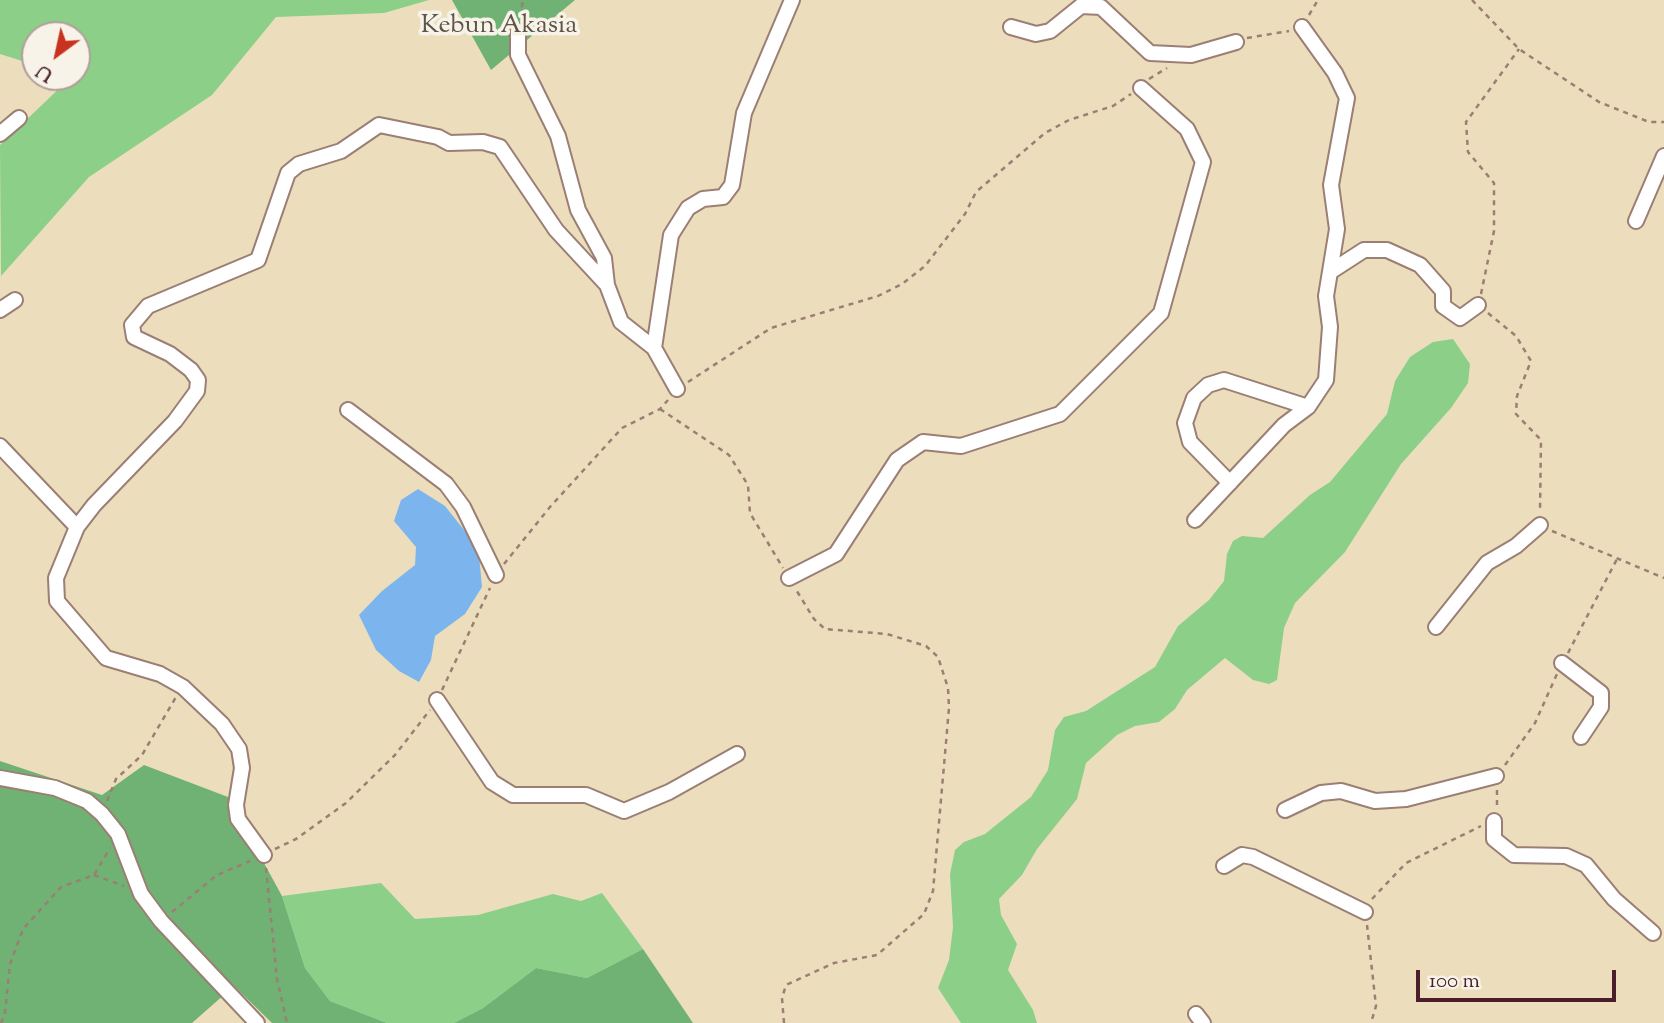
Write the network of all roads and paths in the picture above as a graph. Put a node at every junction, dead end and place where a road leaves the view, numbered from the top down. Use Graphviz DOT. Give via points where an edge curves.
graph roads {
  1 [pos="523,0"];
  2 [pos="792,0"];
  3 [pos="1318,0"];
  4 [pos="1472,0"];
  5 [pos="1011,27"];
  6 [pos="1302,27"];
  7 [pos="518,31"];
  8 [pos="1236,42"];
  9 [pos="1519,49"];
  10 [pos="1177,64"];
  11 [pos="1141,88"];
  12 [pos="19,118"];
  13 [pos="1664,122"];
  14 [pos="0,134"];
  15 [pos="1664,156"];
  16 [pos="1636,221"];
  17 [pos="1329,272"];
  18 [pos="607,285"];
  19 [pos="15,299"];
  20 [pos="1478,305"];
  21 [pos="0,310"];
  22 [pos="654,348"];
  23 [pos="677,389"];
  24 [pos="1308,407"];
  25 [pos="660,409"];
  26 [pos="348,410"];
  27 [pos="0,446"];
  28 [pos="1230,483"];
  29 [pos="1195,520"];
  30 [pos="1540,525"];
  31 [pos="77,527"];
  32 [pos="496,575"];
  33 [pos="789,578"];
  34 [pos="1664,578"];
  35 [pos="1436,627"];
  36 [pos="1562,663"];
  37 [pos="183,687"];
  38 [pos="437,700"];
  39 [pos="1581,737"];
  40 [pos="737,754"];
  41 [pos="1496,776"];
  42 [pos="0,778"];
  43 [pos="1285,810"];
  44 [pos="102,814"];
  45 [pos="1494,821"];
  46 [pos="118,834"];
  47 [pos="264,855"];
  48 [pos="1224,866"];
  49 [pos="94,875"];
  50 [pos="141,894"];
  51 [pos="1365,912"];
  52 [pos="161,921"];
  53 [pos="1653,933"];
  54 [pos="1,1023"];
  55 [pos="257,1023"];
  56 [pos="287,1023"];
  57 [pos="784,1023"];
  1 -- 7 [label="path"];
  2 -- 22 [label="street" via="744,113 732,185 723,197 703,199 688,208 671,235"];
  3 -- 6 [label="path"];
  4 -- 9 [label="path"];
  5 -- 8 [label="street" via="1036,34 1050,31 1081,6 1101,7 1150,53 1191,55"];
  6 -- 8 [label="path"];
  6 -- 17 [label="street" via="1347,98 1331,185 1337,229"];
  7 -- 18 [label="street" via="518,55 558,136 578,210 604,258"];
  9 -- 13 [label="path" via="1599,102 1649,122"];
  9 -- 20 [label="path" via="1466,122 1468,152 1494,183 1494,231"];
  10 -- 11 [label="path" via="1152,75"];
  11 -- 23 [label="path" via="1113,106 1045,133 976,192 925,266 902,284 878,296 771,328"];
  11 -- 33 [label="street" via="1187,129 1203,162 1161,313 1060,414 961,446 923,442 897,460 836,554"];
  12 -- 14 [label="street"];
  15 -- 16 [label="street"];
  17 -- 20 [label="street" via="1364,250 1387,250 1420,265 1443,291 1443,306 1460,318"];
  17 -- 24 [label="street" via="1326,380"];
  18 -- 22 [label="street" via="621,322"];
  18 -- 31 [label="street" via="556,230 500,147 483,142 449,143 379,125 341,152 299,164 288,173 258,260 148,306 132,325 134,337 191,370 198,380 197,391"];
  19 -- 21 [label="street"];
  20 -- 30 [label="path" via="1516,336 1531,361 1517,396 1516,414 1541,440"];
  22 -- 23 [label="street"];
  23 -- 25 [label="path"];
  24 -- 28 [label="street" via="1284,425"];
  24 -- 28 [label="street" via="1224,380 1208,385 1194,398 1185,423 1190,442"];
  25 -- 32 [label="path" via="622,428"];
  25 -- 33 [label="path" via="729,454 748,485 750,513"];
  26 -- 32 [label="street" via="446,484 463,507"];
  27 -- 31 [label="street"];
  28 -- 29 [label="street"];
  30 -- 34 [label="path"];
  30 -- 35 [label="street" via="1488,563"];
  31 -- 37 [label="street" via="56,578 57,601 106,658 160,674"];
  32 -- 38 [label="path"];
  33 -- 57 [label="path" via="825,629 887,634 926,646 939,657 949,708 933,891 923,914 877,955 834,964 786,985"];
  36 -- 39 [label="street" via="1601,693 1601,707"];
  37 -- 44 [label="path" via="142,755 116,779"];
  37 -- 47 [label="street" via="222,724 239,749 238,819"];
  38 -- 40 [label="street" via="492,782 513,795 586,795 624,811"];
  38 -- 47 [label="path" via="395,755 346,803 296,839"];
  41 -- 43 [label="street" via="1406,799 1375,801 1341,791 1321,793"];
  42 -- 44 [label="street" via="55,788 87,801"];
  44 -- 46 [label="street"];
  45 -- 53 [label="street" via="1494,839 1514,855 1566,856 1586,864 1614,899"];
  46 -- 49 [label="path"];
  46 -- 50 [label="street"];
  47 -- 52 [label="path" via="217,875"];
  47 -- 56 [label="path" via="277,979"];
  48 -- 51 [label="street" via="1242,855 1253,857"];
  49 -- 50 [label="path"];
  49 -- 54 [label="path" via="61,887 23,929 10,964"];
  50 -- 52 [label="street"];
  52 -- 55 [label="street"];
}
